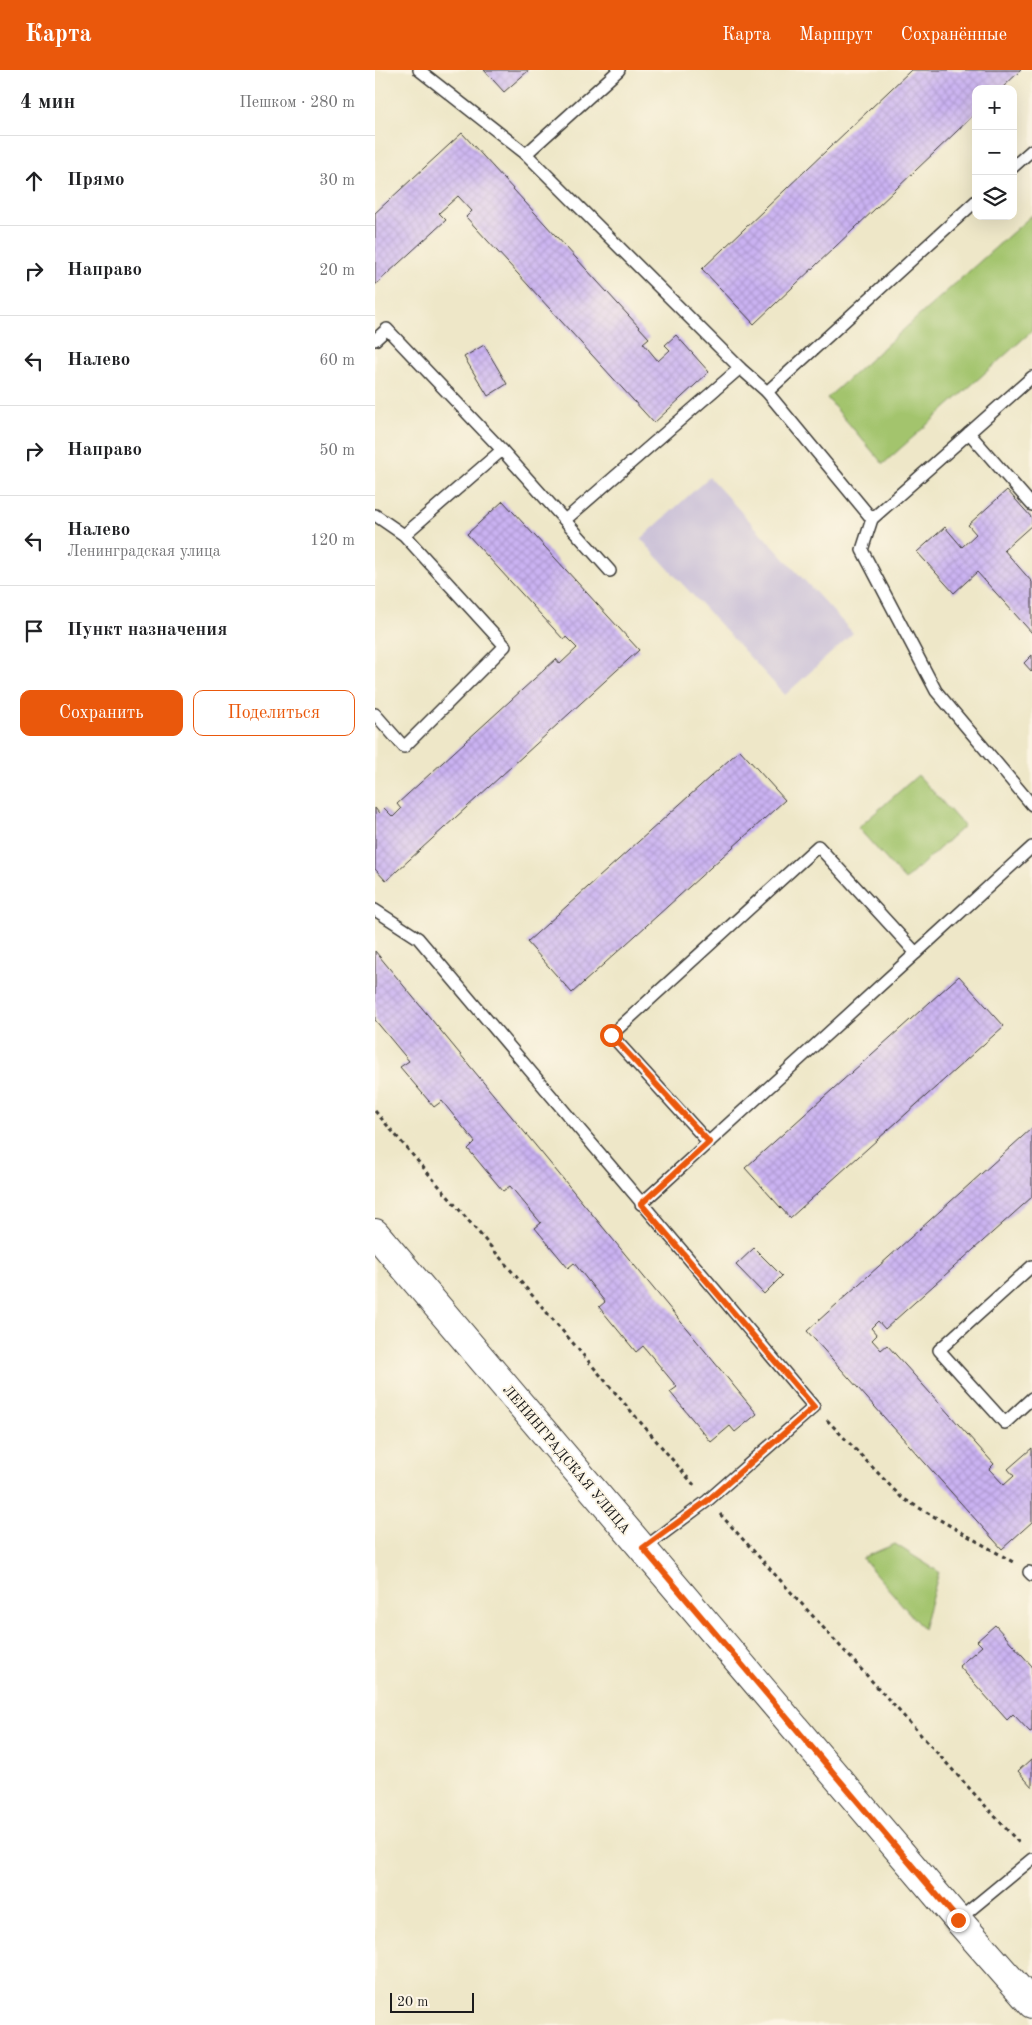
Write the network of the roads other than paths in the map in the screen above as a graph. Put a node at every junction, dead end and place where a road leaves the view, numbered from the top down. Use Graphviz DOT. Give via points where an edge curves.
graph roads {
  1 [pos="419,70"];
  2 [pos="619,70"];
  3 [pos="1032,150"];
  4 [pos="526,154"];
  5 [pos="1017,163"];
  6 [pos="972,205"];
  7 [pos="375,340"];
  8 [pos="740,368"];
  9 [pos="1032,377"];
  10 [pos="767,392"];
  11 [pos="969,433"];
  12 [pos="502,450"];
  13 [pos="1032,505"];
  14 [pos="375,515"];
  15 [pos="565,520"];
  16 [pos="872,520"];
  17 [pos="403,535"];
  18 [pos="610,571"];
  19 [pos="375,714"];
  20 [pos="1032,805"];
  21 [pos="1032,847"];
  22 [pos="375,910"];
  23 [pos="916,953"];
  24 [pos="709,1142"];
  25 [pos="641,1204"];
  26 [pos="375,1233"];
  27 [pos="1032,1266"];
  28 [pos="1032,1398"];
  29 [pos="643,1548"];
  30 [pos="1032,1859"];
  31 [pos="958,1920"];
  32 [pos="1032,2004"];
  1 -- 4 [label="lane"];
  2 -- 4 [label="lane"];
  3 -- 5 [label="lane"];
  4 -- 8 [label="lane"];
  6 -- 10 [label="lane"];
  7 -- 12 [label="lane" via="387,329"];
  8 -- 10 [label="lane"];
  8 -- 15 [label="lane"];
  9 -- 11 [label="lane"];
  10 -- 16 [label="lane"];
  11 -- 13 [label="lane"];
  11 -- 16 [label="lane"];
  12 -- 15 [label="lane"];
  12 -- 17 [label="lane"];
  14 -- 17 [label="lane"];
  15 -- 18 [label="lane"];
  16 -- 20 [label="lane" via="862,550 936,691"];
  17 -- 19 [label="lane" via="505,646 404,747"];
  21 -- 23 [label="lane"];
  22 -- 25 [label="lane" via="418,938"];
  23 -- 24 [label="lane"];
  23 -- 24 [label="lane" via="818,846 611,1035"];
  24 -- 25 [label="lane"];
  25 -- 29 [label="lane" via="814,1407 707,1501"];
  26 -- 29 [label="street, ЛЕНИНГРАДСКАЯ УЛИЦА"];
  27 -- 28 [label="lane" via="939,1350 1005,1423"];
  29 -- 31 [label="street, ЛЕНИНГРАДСКАЯ УЛИЦА"];
  30 -- 31 [label="lane"];
  31 -- 32 [label="street, ЛЕНИНГРАДСКАЯ УЛИЦА"];
}
